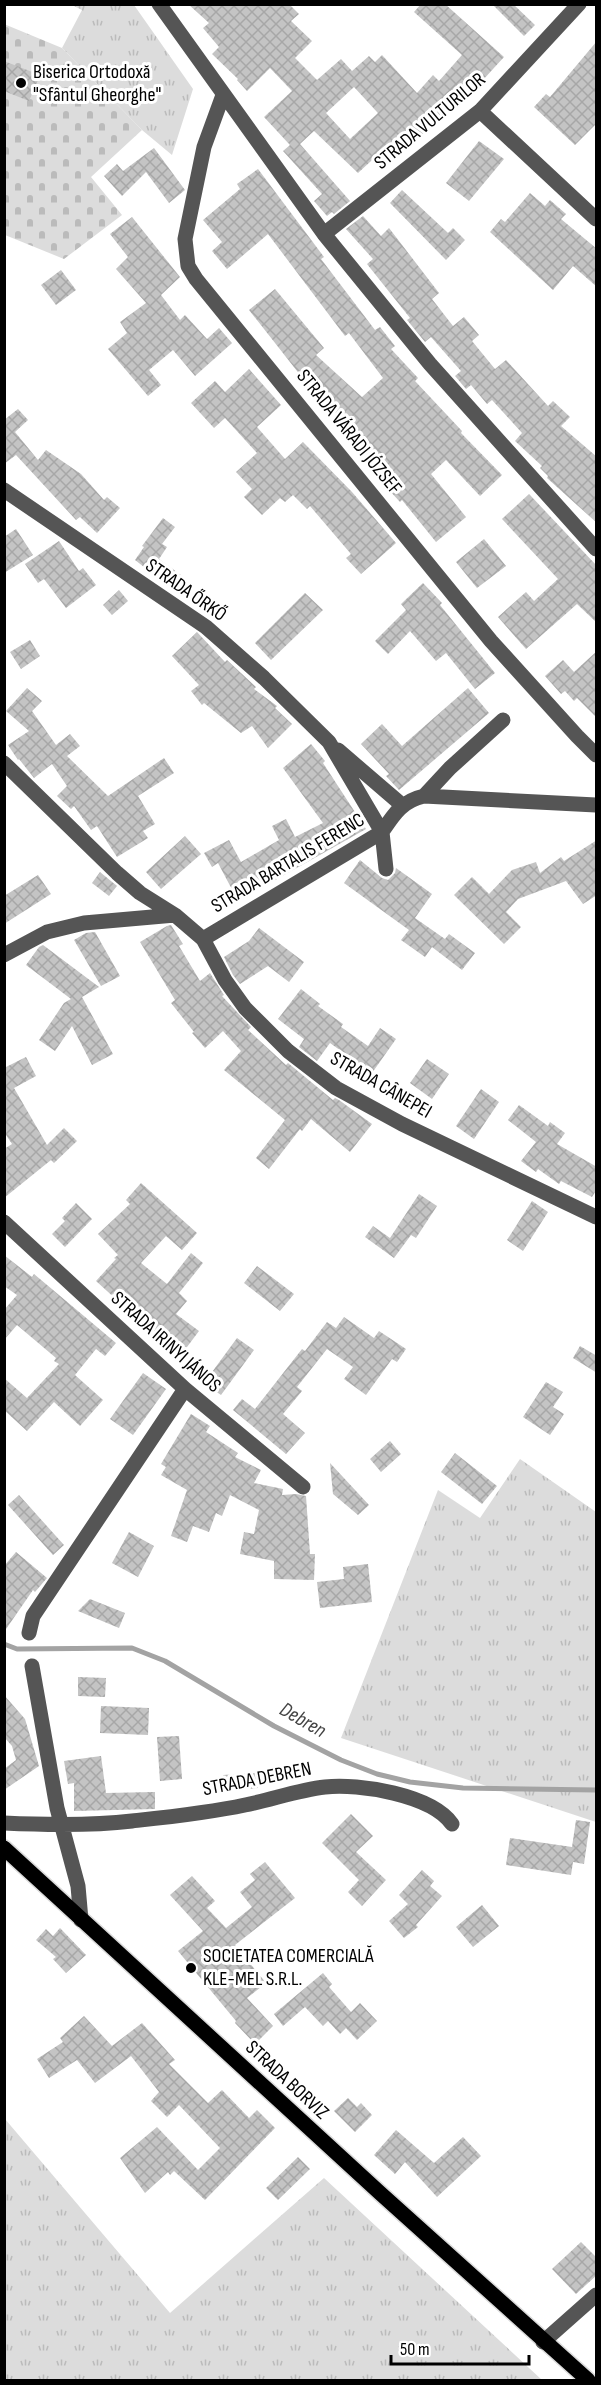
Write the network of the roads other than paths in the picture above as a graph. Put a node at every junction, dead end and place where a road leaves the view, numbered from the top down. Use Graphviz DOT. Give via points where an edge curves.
graph roads {
  1 [pos="159,4"];
  2 [pos="579,4"];
  3 [pos="223,95"];
  4 [pos="480,111"];
  5 [pos="597,219"];
  6 [pos="324,234"];
  7 [pos="4,490"];
  8 [pos="597,549"];
  9 [pos="503,720"];
  10 [pos="329,742"];
  11 [pos="597,755"];
  12 [pos="4,763"];
  13 [pos="424,796"];
  14 [pos="402,805"];
  15 [pos="597,805"];
  16 [pos="382,832"];
  17 [pos="386,869"];
  18 [pos="175,915"];
  19 [pos="203,939"];
  20 [pos="4,955"];
  21 [pos="597,1217"];
  22 [pos="4,1222"];
  23 [pos="185,1389"];
  24 [pos="303,1488"];
  25 [pos="29,1633"];
  26 [pos="32,1666"];
  27 [pos="4,1823"];
  28 [pos="452,1824"];
  29 [pos="61,1825"];
  30 [pos="4,1848"];
  31 [pos="81,1920"];
  32 [pos="597,2295"];
  33 [pos="543,2342"];
  34 [pos="588,2380"];
  1 -- 3 [label="street"];
  2 -- 4 [label="street, STRADA VULTURILOR"];
  3 -- 6 [label="street"];
  3 -- 11 [label="street, STRADA VÁRADI JÓZSEF" via="204,147 188,228 188,266 491,641"];
  4 -- 5 [label="street"];
  4 -- 6 [label="street, STRADA VULTURILOR"];
  6 -- 8 [label="street" via="430,364"];
  7 -- 10 [label="street, STRADA ŐRKŐ" via="206,627"];
  9 -- 13 [label="street"];
  10 -- 14 [label="street, STRADA ŐRKŐ"];
  10 -- 16 [label="street, STRADA ŐRKŐ"];
  12 -- 18 [label="street, STRADA CÂNEPEI" via="117,873"];
  13 -- 14 [label="street"];
  13 -- 15 [label="street"];
  14 -- 16 [label="street, STRADA BARTALIS FERENC"];
  16 -- 17 [label="street, STRADA ŐRKŐ"];
  16 -- 19 [label="street, STRADA BARTALIS FERENC"];
  18 -- 19 [label="street, STRADA CÂNEPEI"];
  18 -- 20 [label="street" via="84,923 47,932"];
  19 -- 21 [label="street, STRADA CÂNEPEI" via="245,1008 288,1051 336,1088 402,1124"];
  22 -- 23 [label="street, STRADA IRINYI JÁNOS"];
  23 -- 24 [label="street, STRADA IRINYI JÁNOS"];
  23 -- 25 [label="street" via="33,1616"];
  26 -- 29 [label="street"];
  27 -- 29 [label="street, STRADA DEBREN"];
  28 -- 29 [label="street, STRADA DEBREN" via="446,1815 424,1803 382,1791 325,1786 231,1808"];
  29 -- 31 [label="street" via="78,1886"];
  30 -- 31 [label="main road, STRADA BORVIZ"];
  31 -- 33 [label="main road, STRADA BORVIZ"];
  32 -- 33 [label="street"];
  33 -- 34 [label="main road, STRADA BORVIZ"];
}
